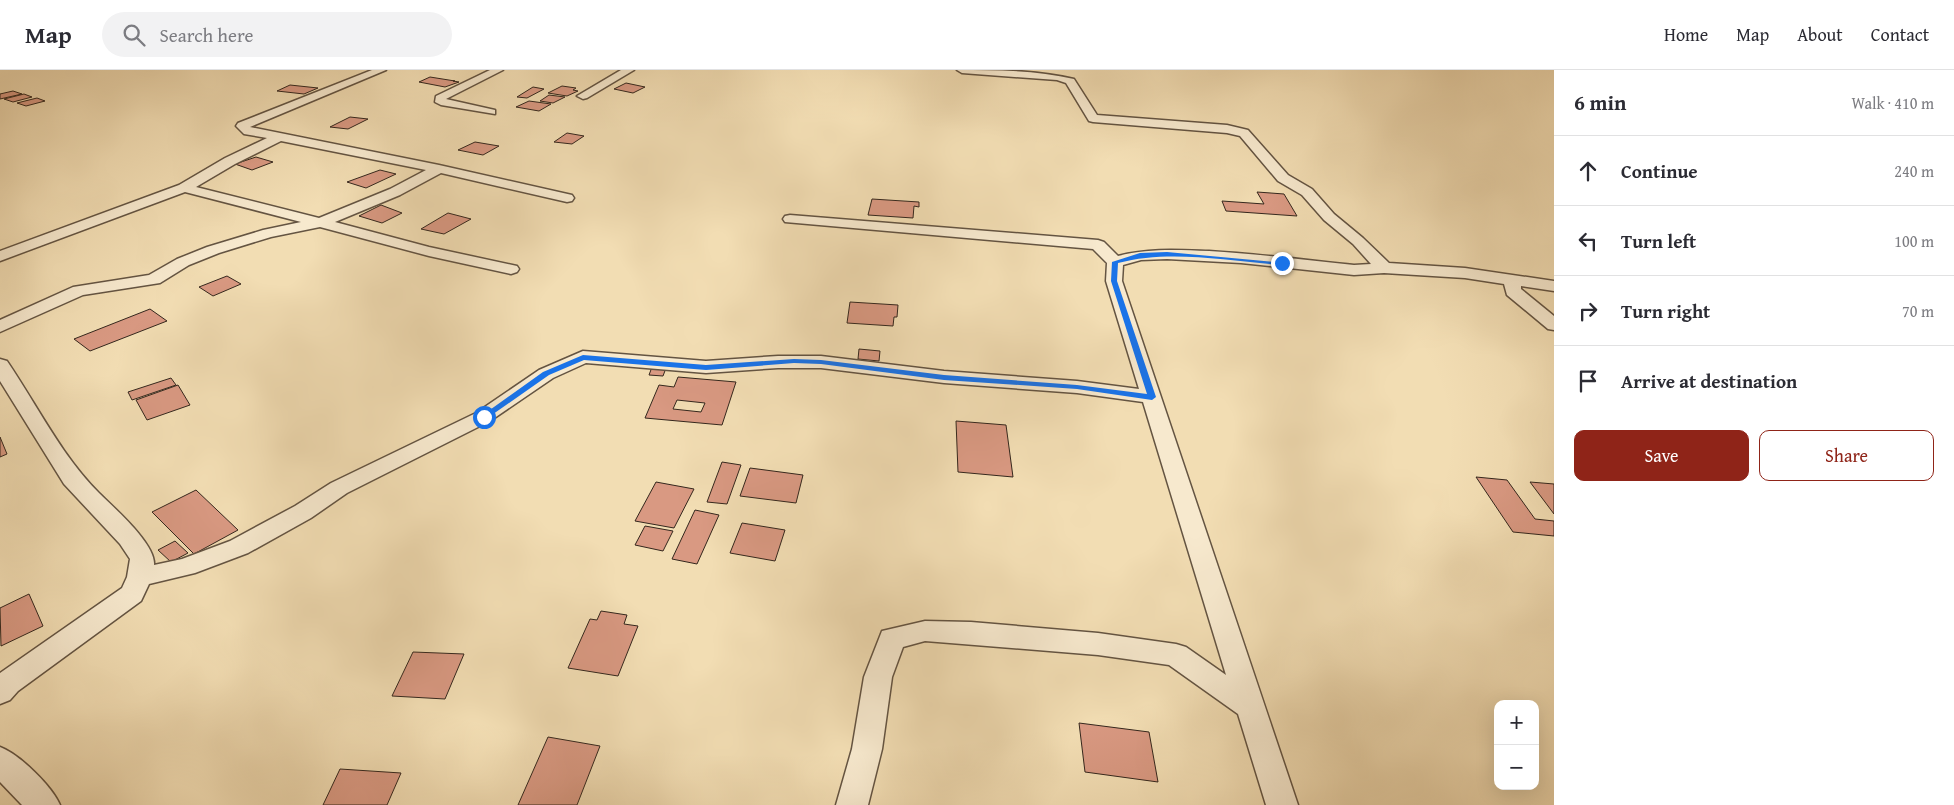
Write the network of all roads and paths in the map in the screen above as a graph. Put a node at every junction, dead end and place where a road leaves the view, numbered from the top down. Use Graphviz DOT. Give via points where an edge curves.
graph roads {
  1 [pos="381,70"];
  2 [pos="498,70"];
  3 [pos="629,70"];
  4 [pos="962,70"];
  5 [pos="583,96"];
  6 [pos="491,112"];
  7 [pos="280,137"];
  8 [pos="438,168"];
  9 [pos="184,188"];
  10 [pos="567,198"];
  11 [pos="790,219"];
  12 [pos="319,223"];
  13 [pos="0,256"];
  14 [pos="1115,262"];
  15 [pos="1384,268"];
  16 [pos="511,269"];
  17 [pos="1512,281"];
  18 [pos="1554,286"];
  19 [pos="1554,325"];
  20 [pos="0,327"];
  21 [pos="0,364"];
  22 [pos="1152,397"];
  23 [pos="140,577"];
  24 [pos="0,692"];
  25 [pos="1252,708"];
  26 [pos="0,761"];
  27 [pos="44,805"];
  28 [pos="852,805"];
  29 [pos="1282,805"];
  1 -- 7 [label="street" via="242,126"];
  2 -- 6 [label="street" via="440,98 441,102"];
  3 -- 5 [label="street"];
  4 -- 15 [label="street" via="1043,75 1070,81 1094,118 1244,133 1283,178 1307,192"];
  7 -- 8 [label="street"];
  7 -- 9 [label="street"];
  8 -- 10 [label="street"];
  8 -- 12 [label="street" via="395,192"];
  9 -- 12 [label="street"];
  9 -- 13 [label="street"];
  11 -- 14 [label="street" via="1098,245"];
  12 -- 16 [label="street" via="446,257"];
  12 -- 20 [label="street" via="268,233 212,250 154,279 79,291"];
  14 -- 15 [label="street" via="1140,255 1167,254 1354,270"];
  14 -- 22 [label="street" via="1114,281"];
  15 -- 17 [label="street" via="1465,273"];
  17 -- 18 [label="street"];
  17 -- 19 [label="street" via="1513,291"];
  21 -- 23 [label="street" via="72,479 129,538 142,559"];
  22 -- 23 [label="street" via="821,362 706,367 583,358 546,374 484,417 339,488 239,547 186,567"];
  22 -- 25 [label="street"];
  23 -- 24 [label="street" via="132,594 8,682"];
  25 -- 28 [label="street" via="1176,656 1069,641 925,631 892,640 878,677 867,749"];
  25 -- 29 [label="street"];
  26 -- 27 [label="street"];
}
